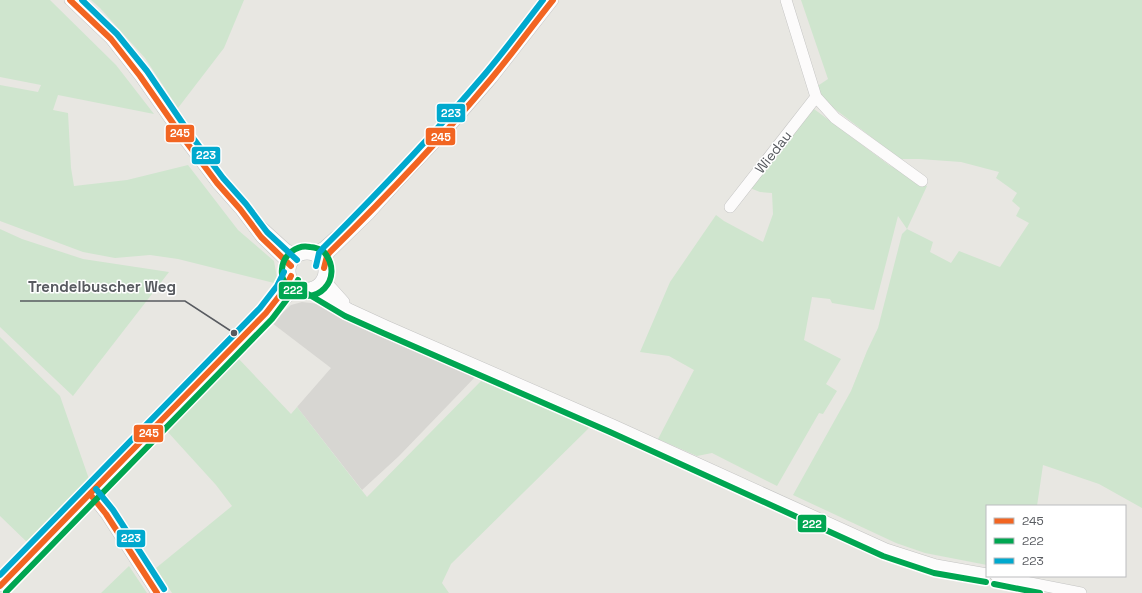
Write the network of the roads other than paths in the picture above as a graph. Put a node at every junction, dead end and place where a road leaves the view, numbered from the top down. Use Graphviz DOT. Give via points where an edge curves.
graph roads {
  1 [pos="70,0"];
  2 [pos="553,0"];
  3 [pos="786,0"];
  4 [pos="816,98"];
  5 [pos="922,181"];
  6 [pos="396,184"];
  7 [pos="730,208"];
  8 [pos="240,209"];
  9 [pos="311,254"];
  10 [pos="299,256"];
  11 [pos="291,271"];
  12 [pos="324,272"];
  13 [pos="307,287"];
  14 [pos="349,309"];
  15 [pos="266,313"];
  16 [pos="90,494"];
  17 [pos="986,574"];
  18 [pos="1001,577"];
  19 [pos="0,586"];
  20 [pos="157,593"];
  21 [pos="1081,593"];
  1 -- 8 [label="street" via="111,38 217,183"];
  2 -- 6 [label="street" via="468,107"];
  3 -- 4 [label="street"];
  4 -- 5 [label="street" via="835,118"];
  4 -- 7 [label="street, Wiedau"];
  6 -- 9 [label="street" via="324,247"];
  6 -- 12 [label="street" via="330,252"];
  8 -- 10 [label="street" via="286,249"];
  8 -- 11 [label="street"];
  9 -- 10 [label="street"];
  9 -- 12 [label="street" via="321,261"];
  10 -- 11 [label="street" via="294,260"];
  11 -- 13 [label="street" via="294,281"];
  11 -- 15 [label="street" via="284,290"];
  12 -- 13 [label="street" via="319,283"];
  12 -- 14 [label="street" via="326,283"];
  13 -- 14 [label="street"];
  13 -- 15 [label="street"];
  14 -- 17 [label="street" via="886,549 936,565"];
  15 -- 16 [label="street"];
  16 -- 19 [label="street"];
  16 -- 20 [label="street" via="106,514"];
  18 -- 21 [label="street"];
}
